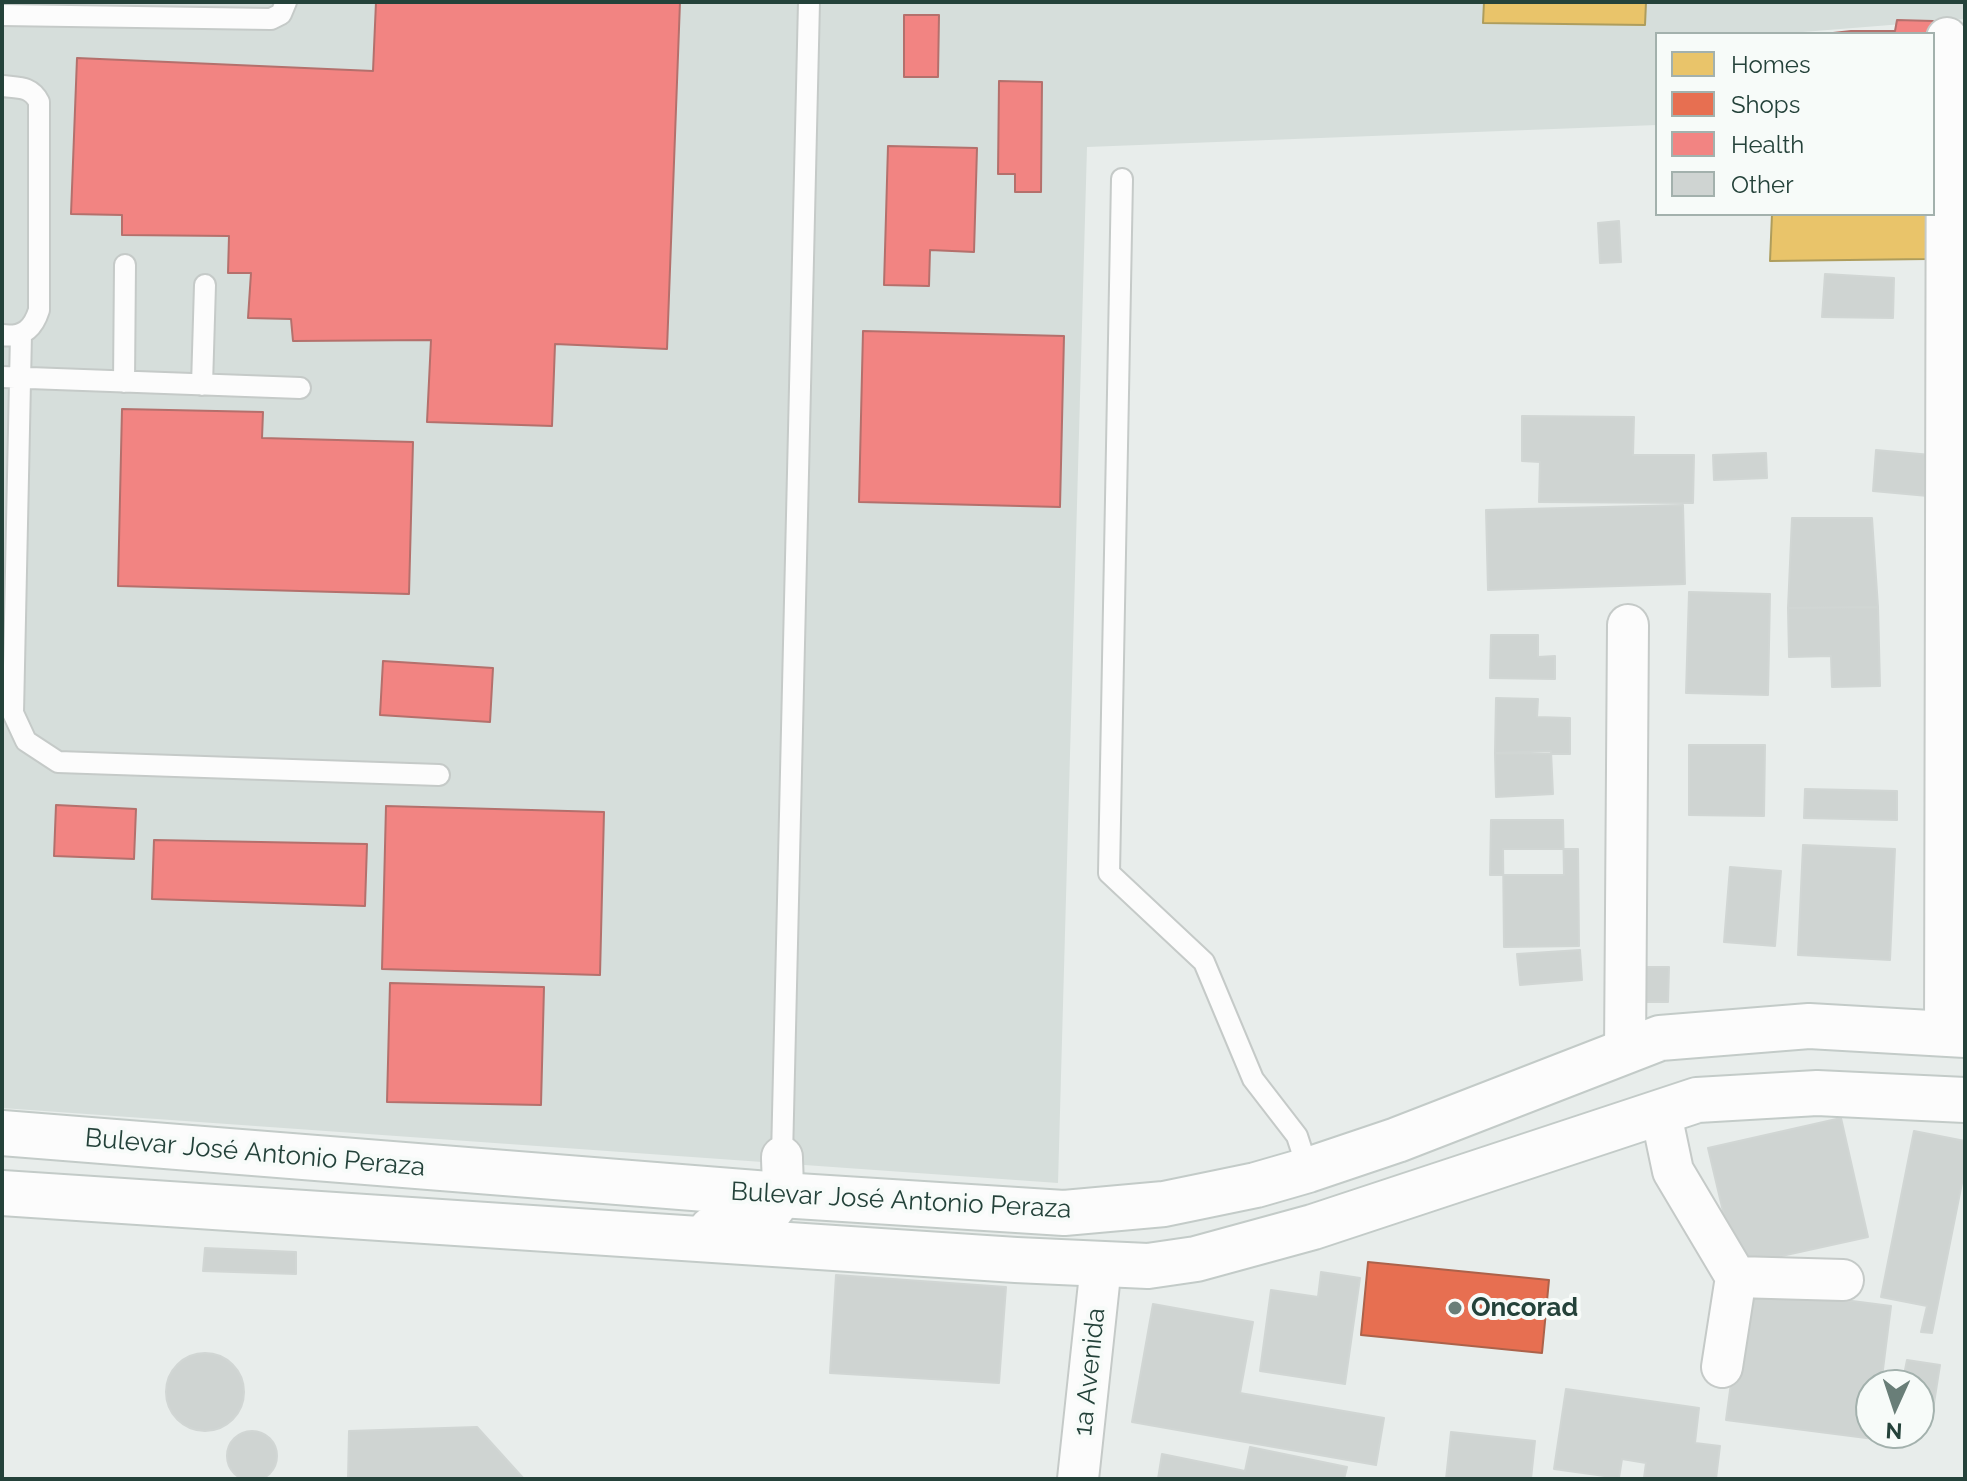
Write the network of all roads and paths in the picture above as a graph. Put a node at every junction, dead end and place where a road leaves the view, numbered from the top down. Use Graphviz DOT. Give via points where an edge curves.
graph roads {
  1 [pos="286,2"];
  2 [pos="809,2"];
  3 [pos="2,15"];
  4 [pos="1947,38"];
  5 [pos="2,86"];
  6 [pos="1122,179"];
  7 [pos="125,265"];
  8 [pos="205,285"];
  9 [pos="12,334"];
  10 [pos="12,377"];
  11 [pos="124,382"];
  12 [pos="202,385"];
  13 [pos="300,388"];
  14 [pos="1628,625"];
  15 [pos="439,775"];
  16 [pos="1955,1035"];
  17 [pos="1625,1052"];
  18 [pos="1965,1100"];
  19 [pos="1661,1114"];
  20 [pos="2,1133"];
  21 [pos="188,1148"];
  22 [pos="2,1170"];
  23 [pos="1308,1170"];
  24 [pos="113,1176"];
  25 [pos="781,1176"];
  26 [pos="2,1193"];
  27 [pos="186,1205"];
  28 [pos="574,1231"];
  29 [pos="1101,1265"];
  30 [pos="1736,1277"];
  31 [pos="1843,1280"];
  32 [pos="1722,1367"];
  33 [pos="1078,1479"];
  1 -- 3 [label="lane" via="281,14 271,19"];
  2 -- 25 [label="lane"];
  4 -- 16 [label="street"];
  5 -- 9 [label="lane" via="29,88 39,102 39,310 34,325"];
  6 -- 23 [label="lane" via="1109,873 1204,962 1253,1079 1297,1136"];
  7 -- 11 [label="lane"];
  8 -- 12 [label="lane"];
  9 -- 10 [label="lane"];
  10 -- 11 [label="lane"];
  10 -- 15 [label="lane" via="13,713 26,741 58,762"];
  11 -- 12 [label="lane"];
  12 -- 13 [label="lane"];
  14 -- 17 [label="street"];
  16 -- 17 [label="street, Bulevar José Antonio Peraza" via="1809,1026 1660,1038"];
  17 -- 23 [label="street, Bulevar José Antonio Peraza"];
  18 -- 19 [label="street, Bulevar José Antonio Peraza" via="1817,1093 1697,1100"];
  19 -- 29 [label="street, Bulevar José Antonio Peraza" via="1313,1227 1196,1259"];
  19 -- 30 [label="street" via="1673,1171"];
  20 -- 21 [label="street, Bulevar José Antonio Peraza"];
  21 -- 24 [label="street"];
  21 -- 25 [label="street, Bulevar José Antonio Peraza"];
  22 -- 24 [label="street"];
  23 -- 25 [label="street, Bulevar José Antonio Peraza" via="1164,1204 1064,1213"];
  24 -- 27 [label="street"];
  25 -- 28 [label="street" via="762,1221 736,1228"];
  26 -- 27 [label="street, Bulevar José Antonio Peraza"];
  27 -- 28 [label="street, Bulevar José Antonio Peraza"];
  28 -- 29 [label="street, Bulevar José Antonio Peraza"];
  29 -- 33 [label="street, 1a Avenida"];
  30 -- 31 [label="street"];
  30 -- 32 [label="street"];
}
